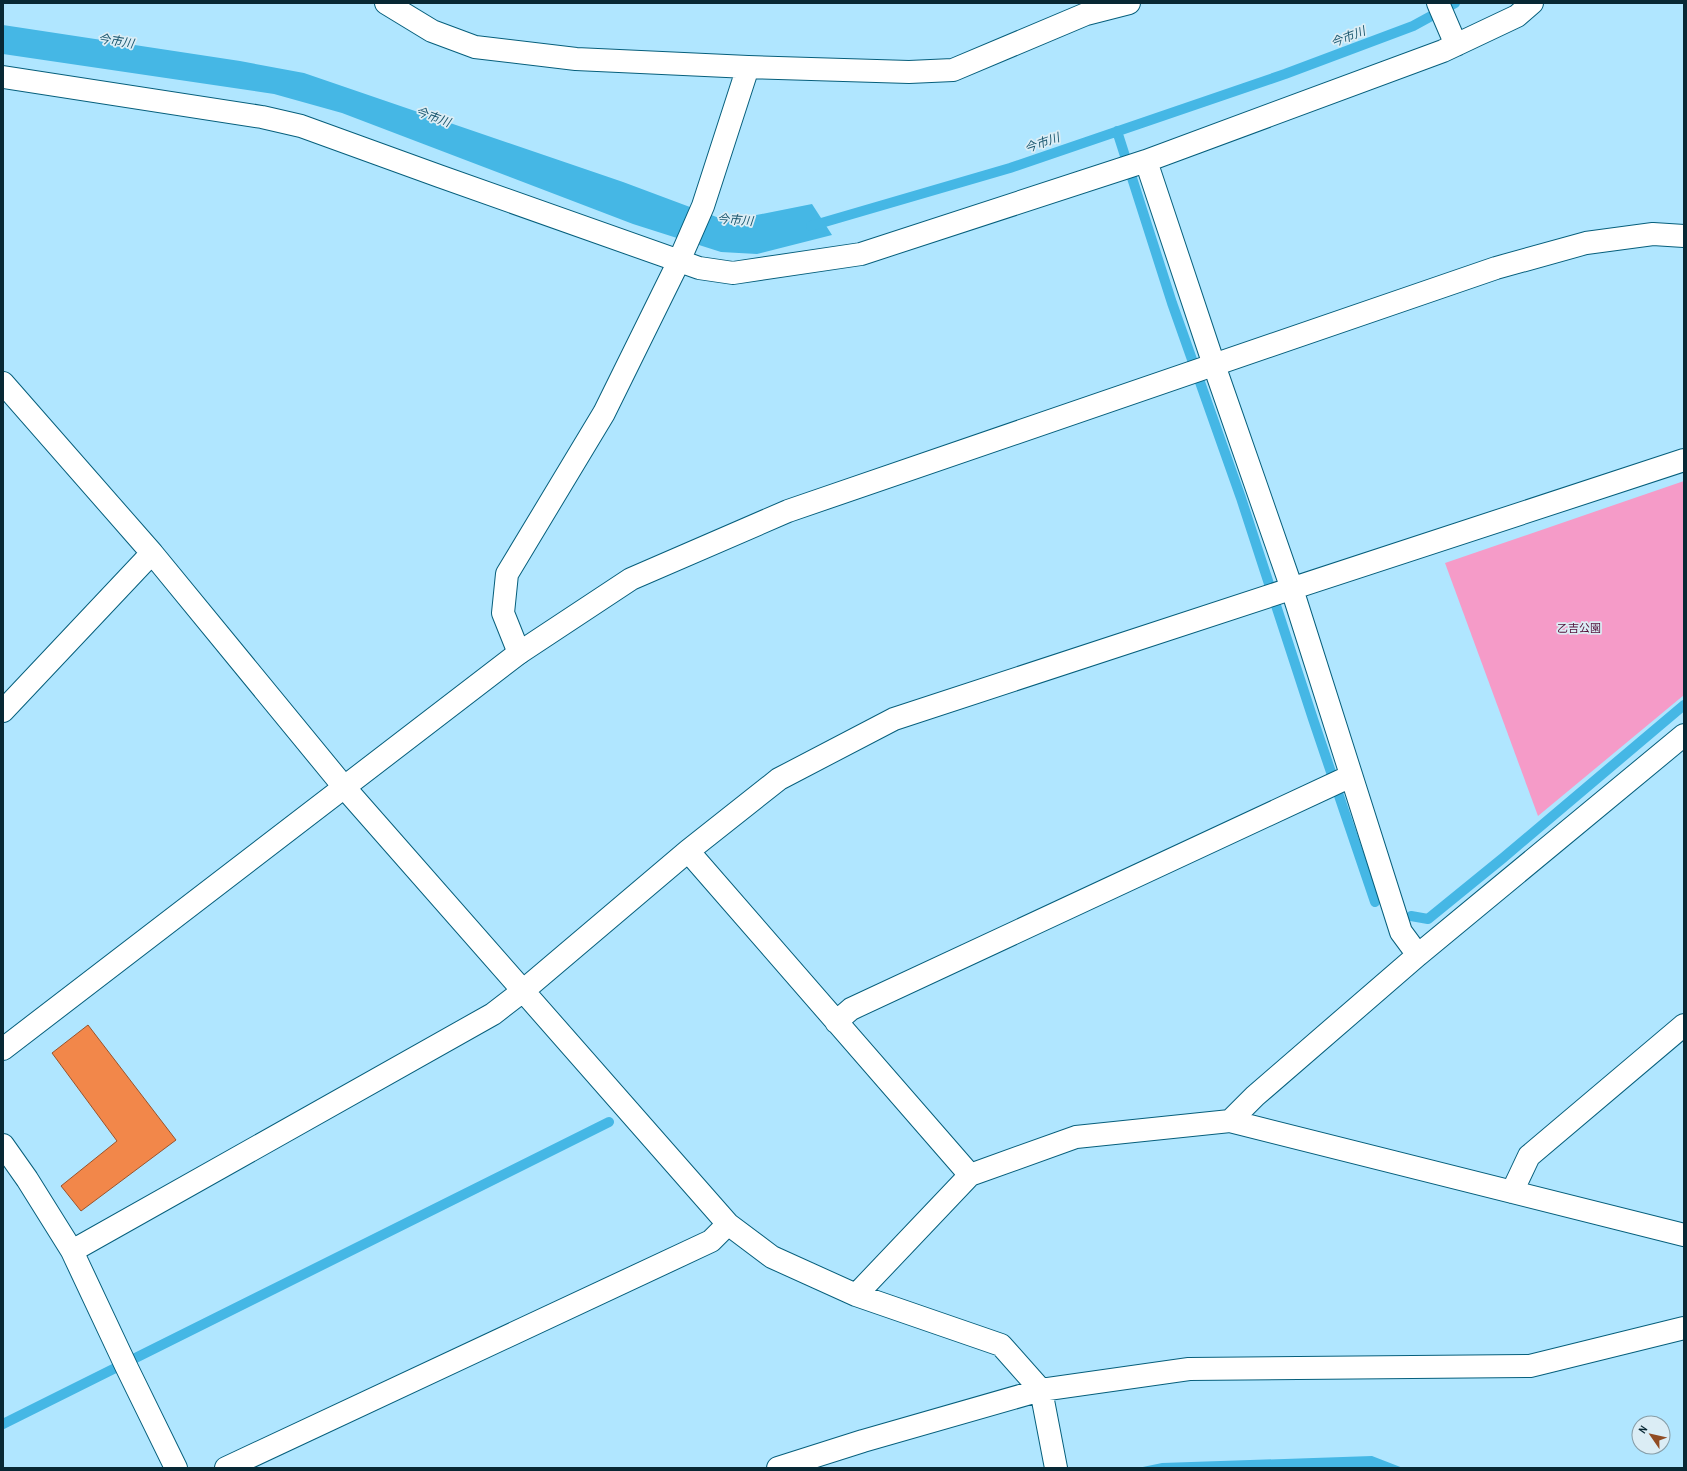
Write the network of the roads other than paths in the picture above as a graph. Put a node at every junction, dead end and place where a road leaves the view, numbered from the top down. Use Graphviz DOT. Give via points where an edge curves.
graph roads {
  1 [pos="386,3"];
  2 [pos="1129,3"];
  3 [pos="1438,3"];
  4 [pos="1532,3"];
  5 [pos="1454,39"];
  6 [pos="748,67"];
  7 [pos="3,77"];
  8 [pos="1146,161"];
  9 [pos="1684,236"];
  10 [pos="683,251"];
  11 [pos="1214,365"];
  12 [pos="3,383"];
  13 [pos="1684,460"];
  14 [pos="152,552"];
  15 [pos="1292,589"];
  16 [pos="518,653"];
  17 [pos="3,711"];
  18 [pos="1684,735"];
  19 [pos="1351,776"];
  20 [pos="344,787"];
  21 [pos="688,851"];
  22 [pos="1418,955"];
  23 [pos="524,990"];
  24 [pos="836,1022"];
  25 [pos="1684,1025"];
  26 [pos="3,1049"];
  27 [pos="1230,1121"];
  28 [pos="3,1145"];
  29 [pos="970,1175"];
  30 [pos="1512,1192"];
  31 [pos="728,1224"];
  32 [pos="1684,1235"];
  33 [pos="72,1251"];
  34 [pos="856,1295"];
  35 [pos="1684,1328"];
  36 [pos="1041,1390"];
  37 [pos="176,1468"];
  38 [pos="226,1468"];
  39 [pos="778,1468"];
  40 [pos="1056,1468"];
  1 -- 6 [label="street" via="432,31 475,47 576,59"];
  2 -- 6 [label="street" via="1086,14 953,70 909,72"];
  3 -- 5 [label="street"];
  4 -- 5 [label="street" via="1517,16"];
  5 -- 8 [label="street" via="1443,52"];
  6 -- 10 [label="street" via="703,206"];
  7 -- 10 [label="street" via="262,117 301,126 439,176"];
  8 -- 10 [label="street" via="861,254 734,273 699,268"];
  8 -- 11 [label="street"];
  9 -- 11 [label="street" via="1653,234 1586,243 1489,270"];
  10 -- 16 [label="street" via="604,413 507,574 502,613"];
  11 -- 15 [label="street"];
  11 -- 16 [label="street" via="788,511 632,579"];
  12 -- 14 [label="street"];
  13 -- 15 [label="street"];
  14 -- 17 [label="street"];
  14 -- 20 [label="street"];
  15 -- 19 [label="street"];
  15 -- 21 [label="street" via="894,719 779,779"];
  16 -- 20 [label="street"];
  18 -- 22 [label="street"];
  19 -- 22 [label="street" via="1401,932"];
  19 -- 24 [label="street" via="851,1009"];
  20 -- 23 [label="street"];
  20 -- 26 [label="street"];
  21 -- 23 [label="street"];
  21 -- 24 [label="street"];
  22 -- 27 [label="street" via="1255,1096"];
  23 -- 31 [label="street"];
  23 -- 33 [label="street" via="493,1014"];
  24 -- 29 [label="street"];
  25 -- 30 [label="street" via="1528,1156"];
  27 -- 29 [label="street" via="1076,1137"];
  27 -- 30 [label="street"];
  28 -- 33 [label="street"];
  29 -- 34 [label="street"];
  30 -- 32 [label="street"];
  31 -- 34 [label="street" via="772,1257"];
  31 -- 38 [label="street" via="711,1241"];
  33 -- 37 [label="street"];
  34 -- 36 [label="street" via="1001,1345"];
  35 -- 36 [label="street" via="1530,1366 1189,1369"];
  36 -- 39 [label="street"];
  36 -- 40 [label="street"];
}
